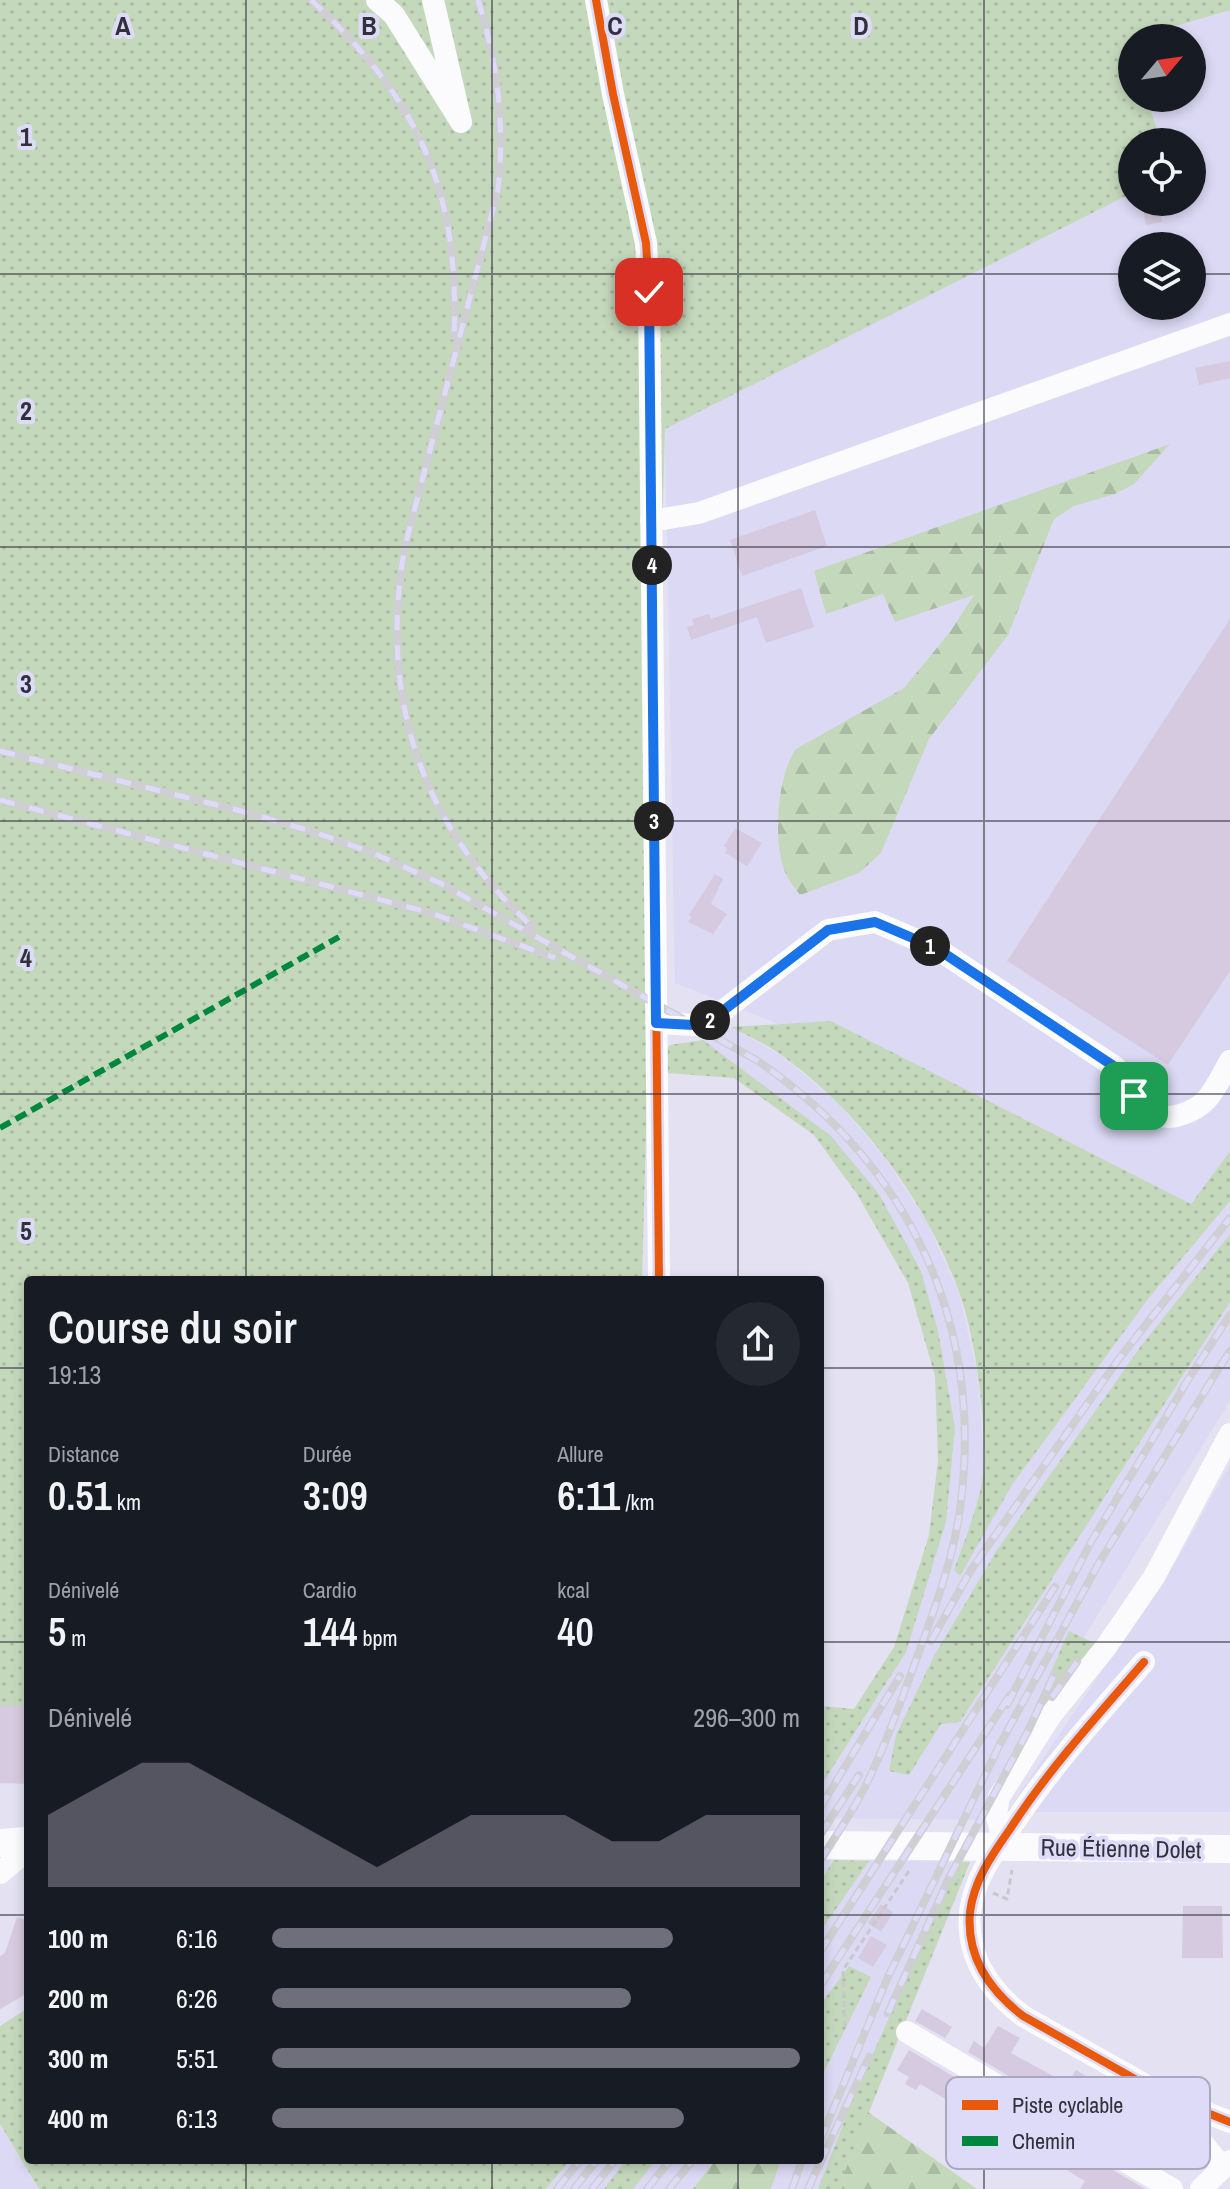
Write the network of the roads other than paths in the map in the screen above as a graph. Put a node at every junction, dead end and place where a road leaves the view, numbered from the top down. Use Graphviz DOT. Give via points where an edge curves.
graph roads {
  1 [pos="377,0"];
  2 [pos="433,0"];
  3 [pos="596,0"];
  4 [pos="1230,324"];
  5 [pos="651,521"];
  6 [pos="656,1023"];
  7 [pos="1230,1061"];
  8 [pos="659,1276"];
  9 [pos="1230,1434"];
  10 [pos="1144,1662"];
  11 [pos="16,1842"];
  12 [pos="1009,1843"];
  13 [pos="824,1845"];
  14 [pos="1230,1849"];
  15 [pos="0,1873"];
  16 [pos="907,2032"];
  17 [pos="983,2077"];
  18 [pos="1131,2077"];
  19 [pos="1210,2114"];
  20 [pos="1230,2122"];
  21 [pos="1210,2146"];
  22 [pos="1226,2164"];
  23 [pos="1138,2169"];
  24 [pos="1172,2189"];
  25 [pos="1201,2189"];
  1 -- 2 [label="street" via="394,15 461,122"];
  3 -- 5 [label="street" via="646,243"];
  4 -- 5 [label="street" via="699,513"];
  5 -- 6 [label="street"];
  6 -- 7 [label="street" via="694,1025 711,1020 828,930 875,922 936,948 1115,1067 1148,1111 1172,1118 1193,1111 1207,1099"];
  6 -- 8 [label="street"];
  9 -- 12 [label="street" via="1154,1577 1051,1715 999,1797 996,1814"];
  10 -- 12 [label="street" via="1042,1780"];
  11 -- 15 [label="street" via="19,1857"];
  12 -- 13 [label="main road, Rue Étienne Dolet"];
  12 -- 14 [label="main road, Rue Étienne Dolet"];
  12 -- 18 [label="street" via="976,1885 970,1910 981,1970 1023,2016"];
  16 -- 17 [label="street"];
  19 -- 20 [label="street"];
  21 -- 22 [label="street"];
  22 -- 25 [label="street"];
  23 -- 24 [label="street"];
}
